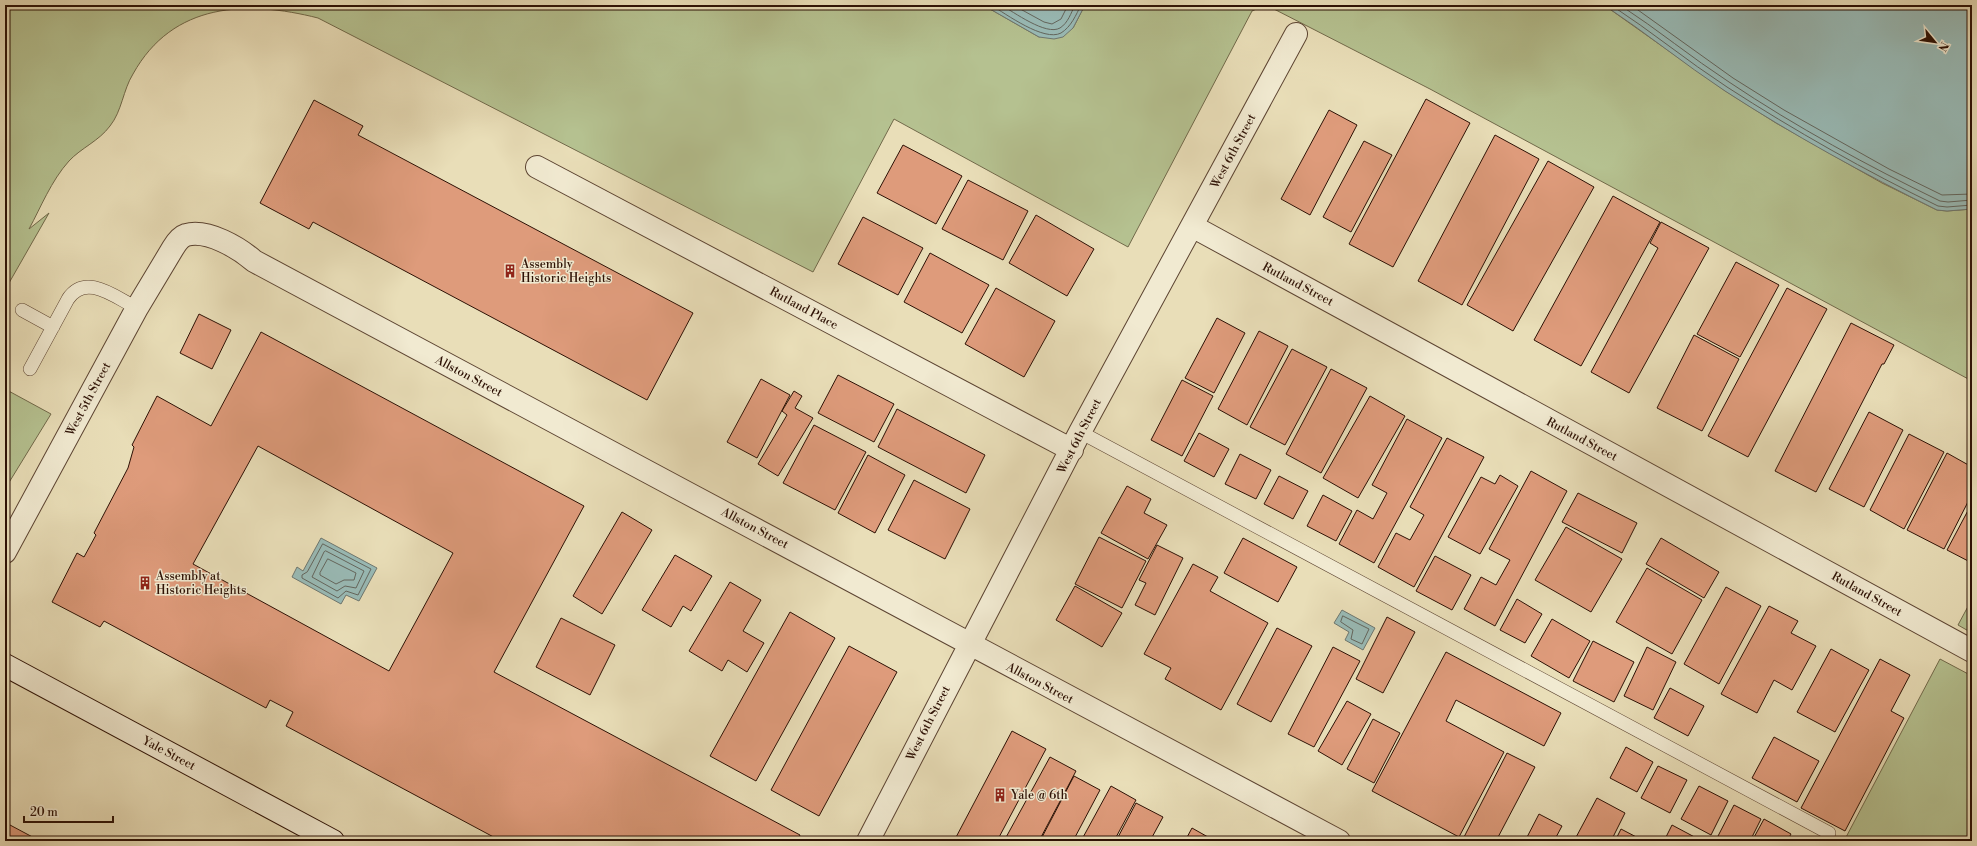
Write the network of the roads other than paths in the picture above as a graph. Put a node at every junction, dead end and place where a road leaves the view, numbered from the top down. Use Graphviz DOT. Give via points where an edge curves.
graph roads {
  1 [pos="1296,34"];
  2 [pos="537,167"];
  3 [pos="1192,226"];
  4 [pos="173,248"];
  5 [pos="137,308"];
  6 [pos="22,310"];
  7 [pos="53,327"];
  8 [pos="30,369"];
  9 [pos="1076,441"];
  10 [pos="5,552"];
  11 [pos="969,645"];
  12 [pos="1972,651"];
  13 [pos="5,665"];
  14 [pos="1829,833"];
  15 [pos="333,841"];
  16 [pos="868,841"];
  17 [pos="1338,841"];
  1 -- 3 [label="street, West 6th Street"];
  2 -- 9 [label="street, Rutland Place"];
  3 -- 9 [label="street, West 6th Street"];
  3 -- 12 [label="street, Rutland Street"];
  4 -- 5 [label="street, West 5th Street"];
  4 -- 11 [label="street, Allston Street" via="185,235 194,234 221,240 261,265 845,576"];
  5 -- 7 [label="lane" via="95,287 80,287 72,294"];
  5 -- 10 [label="street, West 5th Street"];
  6 -- 7 [label="lane"];
  7 -- 8 [label="lane"];
  9 -- 11 [label="street, West 6th Street"];
  9 -- 14 [label="lane"];
  11 -- 16 [label="street, West 6th Street"];
  11 -- 17 [label="street, Allston Street"];
  13 -- 15 [label="street, Yale Street"];
}
